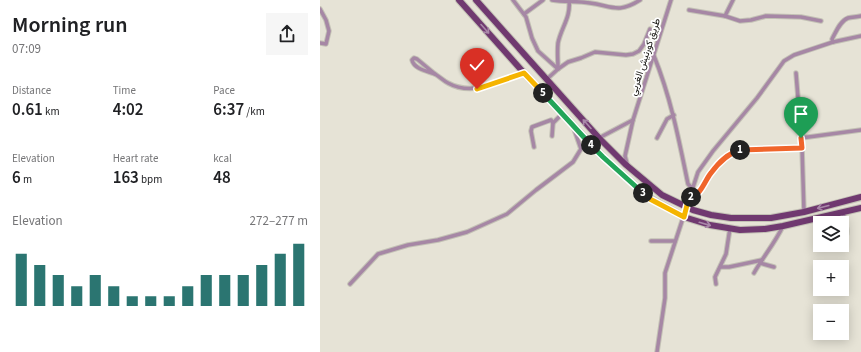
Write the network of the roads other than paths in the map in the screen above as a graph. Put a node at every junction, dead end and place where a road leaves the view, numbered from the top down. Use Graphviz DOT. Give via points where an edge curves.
graph roads {
  1 [pos="459,0"];
  2 [pos="476,0"];
  3 [pos="513,0"];
  4 [pos="543,0"];
  5 [pos="552,0"];
  6 [pos="640,0"];
  7 [pos="671,0"];
  8 [pos="733,0"];
  9 [pos="569,1"];
  10 [pos="320,9"];
  11 [pos="689,10"];
  12 [pos="524,14"];
  13 [pos="725,16"];
  14 [pos="861,16"];
  15 [pos="821,21"];
  16 [pos="650,29"];
  17 [pos="861,36"];
  18 [pos="833,42"];
  19 [pos="320,43"];
  20 [pos="654,56"];
  21 [pos="558,69"];
  22 [pos="524,73"];
  23 [pos="796,73"];
  24 [pos="435,74"];
  25 [pos="547,79"];
  26 [pos="563,113"];
  27 [pos="674,115"];
  28 [pos="633,120"];
  29 [pos="553,123"];
  30 [pos="572,123"];
  31 [pos="861,130"];
  32 [pos="552,136"];
  33 [pos="599,138"];
  34 [pos="657,138"];
  35 [pos="801,138"];
  36 [pos="534,146"];
  37 [pos="802,148"];
  38 [pos="627,166"];
  39 [pos="692,188"];
  40 [pos="689,197"];
  41 [pos="861,197"];
  42 [pos="686,206"];
  43 [pos="861,208"];
  44 [pos="804,212"];
  45 [pos="843,213"];
  46 [pos="684,217"];
  47 [pos="783,226"];
  48 [pos="730,228"];
  49 [pos="651,241"];
  50 [pos="675,242"];
  51 [pos="761,262"];
  52 [pos="721,267"];
  53 [pos="774,267"];
  54 [pos="754,273"];
  55 [pos="350,284"];
  56 [pos="716,284"];
  57 [pos="657,352"];
  1 -- 22 [label="main road, one-way"];
  2 -- 25 [label="main road"];
  3 -- 12 [label="street"];
  4 -- 12 [label="street"];
  5 -- 9 [label="street"];
  6 -- 9 [label="street" via="626,8 617,9 589,2"];
  7 -- 20 [label="street, طريق كورنيش الغربي"];
  8 -- 13 [label="street"];
  9 -- 21 [label="street" via="569,14 558,44"];
  10 -- 19 [label="street" via="329,31 326,44"];
  11 -- 13 [label="street"];
  12 -- 21 [label="street" via="538,51"];
  13 -- 15 [label="street" via="740,21 766,16 801,17"];
  14 -- 18 [label="street" via="845,20 835,33"];
  16 -- 21 [label="street" via="644,44 633,54 595,52 571,60"];
  17 -- 18 [label="street"];
  18 -- 39 [label="street" via="784,61 713,151 698,172"];
  20 -- 27 [label="street"];
  20 -- 28 [label="street, طريق كورنيش الغربي"];
  21 -- 25 [label="street"];
  22 -- 24 [label="street" via="477,89 448,84"];
  22 -- 26 [label="main road"];
  23 -- 35 [label="street"];
  24 -- 24 [label="street" via="419,68 412,60 417,59"];
  33 -- 25 [label="main road, one-way"];
  26 -- 29 [label="street"];
  26 -- 30 [label="main road"];
  27 -- 34 [label="street" via="667,119"];
  27 -- 39 [label="street" via="688,184"];
  28 -- 33 [label="street"];
  28 -- 38 [label="street, طريق كورنيش الغربي" via="625,156"];
  29 -- 32 [label="street"];
  29 -- 36 [label="street" via="551,120 532,127"];
  30 -- 46 [label="main road" via="603,157 648,198"];
  30 -- 55 [label="street" via="581,149 573,162 507,214 460,234 378,254"];
  31 -- 35 [label="street"];
  33 -- 38 [label="main road"];
  35 -- 37 [label="street"];
  37 -- 40 [label="street" via="744,149 735,152 719,162 695,196"];
  37 -- 44 [label="street"];
  38 -- 42 [label="main road" via="662,195"];
  39 -- 40 [label="street"];
  40 -- 42 [label="street"];
  41 -- 44 [label="main road, one-way"];
  42 -- 44 [label="main road" via="711,215 731,218 771,218"];
  42 -- 46 [label="street"];
  43 -- 45 [label="main road"];
  45 -- 47 [label="main road"];
  46 -- 48 [label="main road, one-way"];
  46 -- 50 [label="street"];
  47 -- 48 [label="main road" via="740,230"];
  47 -- 51 [label="street"];
  48 -- 52 [label="street"];
  49 -- 50 [label="street"];
  50 -- 57 [label="street" via="665,273 665,298"];
  51 -- 52 [label="street"];
  51 -- 53 [label="street"];
  51 -- 54 [label="street"];
  52 -- 56 [label="street" via="715,277"];
}
